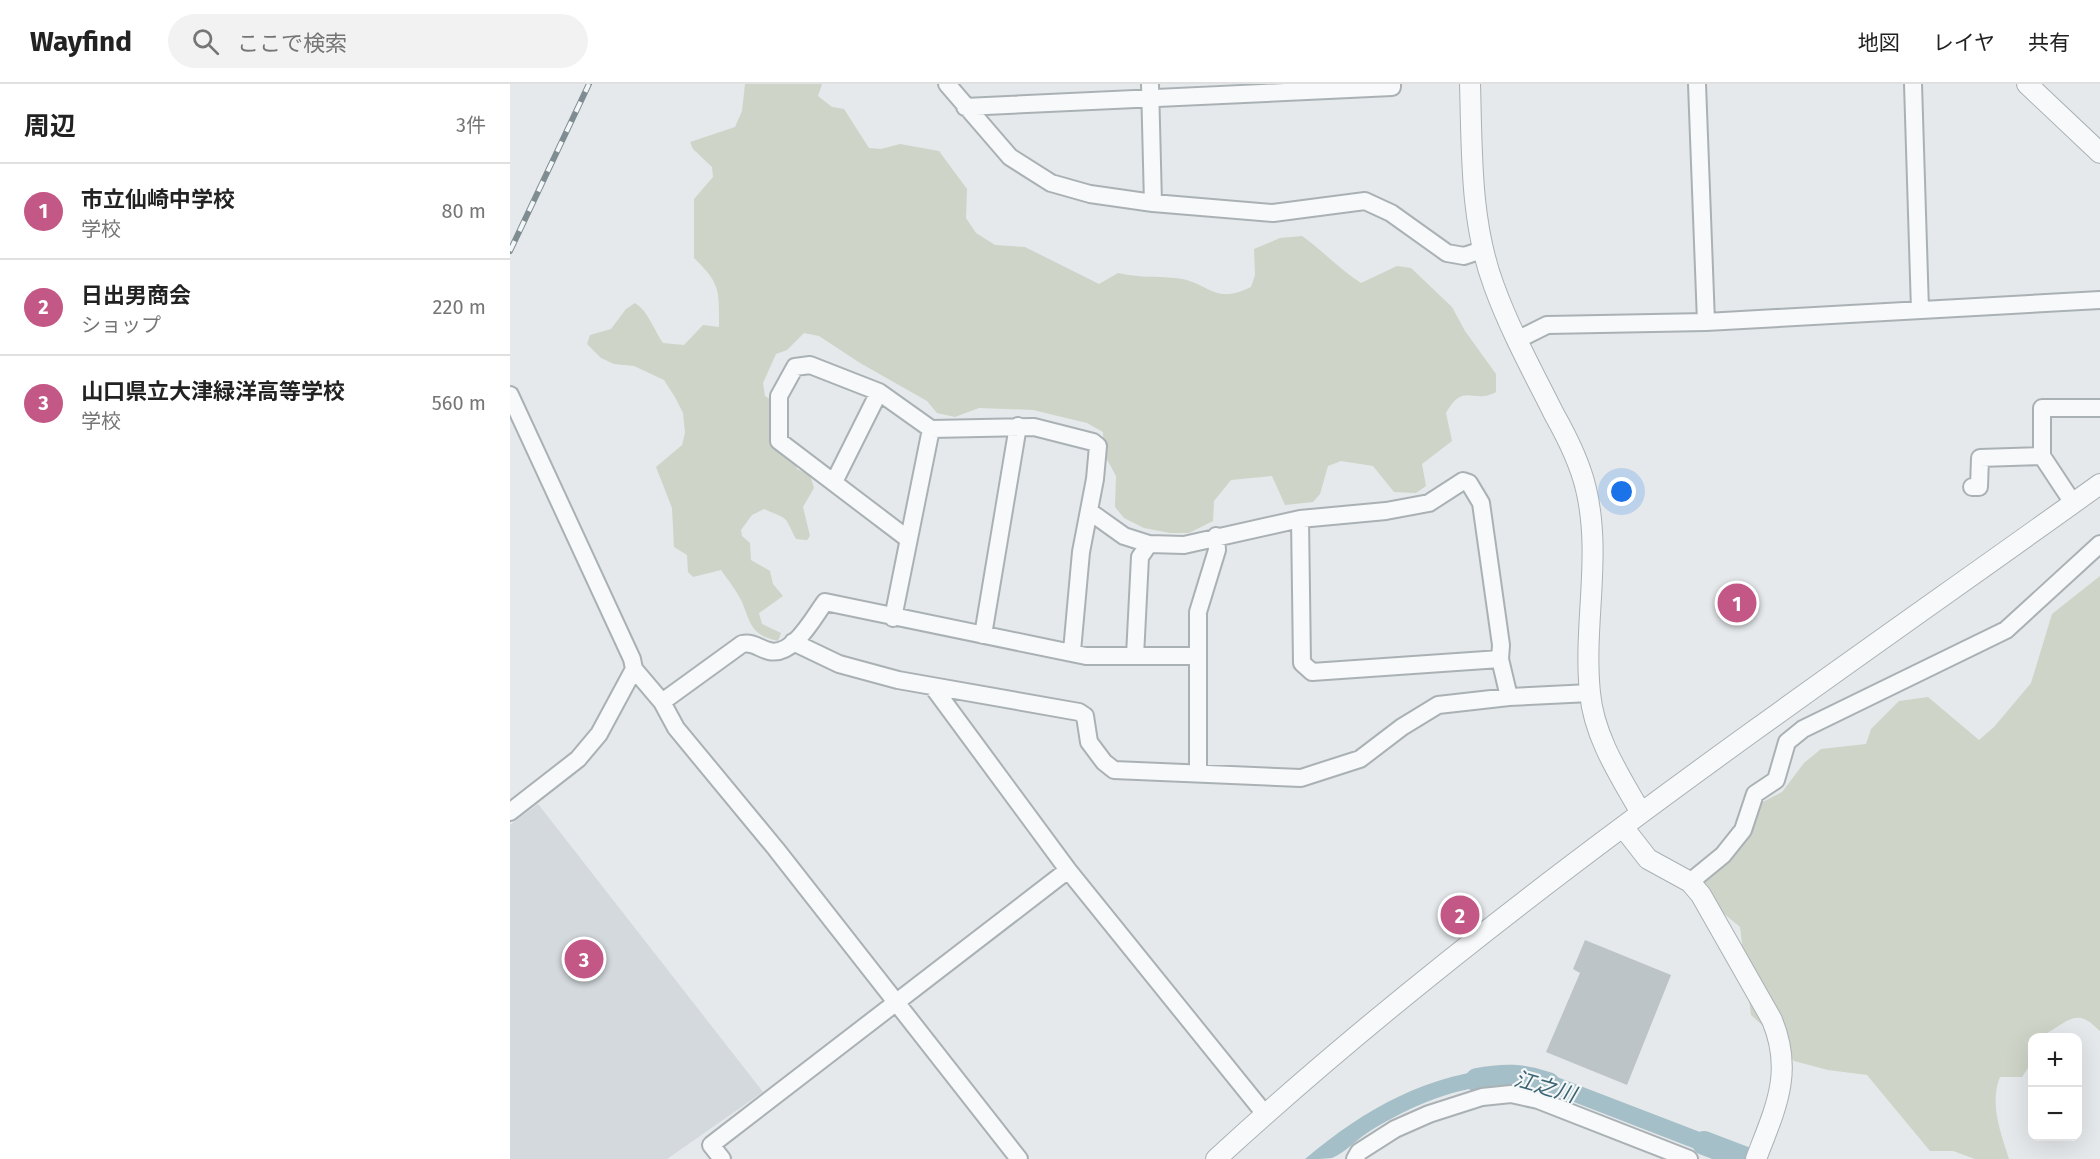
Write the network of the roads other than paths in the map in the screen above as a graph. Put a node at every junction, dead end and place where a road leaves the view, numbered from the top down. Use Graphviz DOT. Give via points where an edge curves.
graph roads {
  1 [pos="947,84"];
  2 [pos="1392,84"];
  3 [pos="1470,84"];
  4 [pos="1697,84"];
  5 [pos="1913,84"];
  6 [pos="2027,84"];
  7 [pos="1150,91"];
  8 [pos="965,107"];
  9 [pos="2100,153"];
  10 [pos="1153,203"];
  11 [pos="1482,250"];
  12 [pos="2100,300"];
  13 [pos="1920,310"];
  14 [pos="1706,322"];
  15 [pos="1517,339"];
  16 [pos="879,392"];
  17 [pos="510,395"];
  18 [pos="2100,408"];
  19 [pos="1018,426"];
  20 [pos="931,429"];
  21 [pos="2042,456"];
  22 [pos="834,482"];
  23 [pos="2100,484"];
  24 [pos="1972,488"];
  25 [pos="2073,503"];
  26 [pos="1089,511"];
  27 [pos="1300,519"];
  28 [pos="1216,536"];
  29 [pos="908,538"];
  30 [pos="1149,544"];
  31 [pos="2100,544"];
  32 [pos="893,618"];
  33 [pos="983,635"];
  34 [pos="794,642"];
  35 [pos="1072,651"];
  36 [pos="1135,656"];
  37 [pos="1198,656"];
  38 [pos="1500,659"];
  39 [pos="634,669"];
  40 [pos="933,687"];
  41 [pos="1590,693"];
  42 [pos="1509,697"];
  43 [pos="662,702"];
  44 [pos="1198,772"];
  45 [pos="510,812"];
  46 [pos="1641,813"];
  47 [pos="1623,827"];
  48 [pos="1068,870"];
  49 [pos="1690,882"];
  50 [pos="896,1004"];
  51 [pos="1265,1114"];
  52 [pos="722,1159"];
  53 [pos="1019,1159"];
  54 [pos="1216,1159"];
  55 [pos="1355,1159"];
  56 [pos="1689,1159"];
  57 [pos="1756,1159"];
  1 -- 8 [label="street"];
  2 -- 7 [label="street"];
  3 -- 11 [label="street"];
  4 -- 14 [label="street"];
  5 -- 13 [label="street"];
  6 -- 9 [label="street"];
  7 -- 8 [label="street"];
  7 -- 10 [label="street"];
  8 -- 10 [label="street" via="1010,157 1051,183 1090,194"];
  10 -- 11 [label="street" via="1273,213 1365,201 1391,213 1447,254 1464,256"];
  11 -- 15 [label="street"];
  12 -- 13 [label="street"];
  13 -- 14 [label="street"];
  14 -- 15 [label="street" via="1547,325"];
  15 -- 41 [label="street" via="1584,478 1593,516"];
  16 -- 20 [label="street"];
  16 -- 22 [label="street"];
  16 -- 22 [label="street" via="810,365 795,367 780,396 780,441"];
  17 -- 39 [label="street"];
  18 -- 21 [label="street" via="2042,408"];
  19 -- 20 [label="street"];
  19 -- 26 [label="street" via="1063,434 1098,446"];
  19 -- 33 [label="street"];
  20 -- 29 [label="street"];
  21 -- 24 [label="street" via="1980,458 1979,488"];
  21 -- 25 [label="street"];
  22 -- 29 [label="street"];
  23 -- 25 [label="street"];
  25 -- 46 [label="street"];
  26 -- 30 [label="street" via="1124,536"];
  26 -- 35 [label="street" via="1080,552"];
  27 -- 28 [label="street"];
  27 -- 38 [label="street" via="1302,663 1312,672"];
  27 -- 38 [label="street" via="1429,503 1463,481 1469,483 1481,503"];
  28 -- 30 [label="street" via="1184,545"];
  28 -- 37 [label="street" via="1217,550 1198,612"];
  29 -- 32 [label="street"];
  30 -- 36 [label="street" via="1140,557"];
  31 -- 49 [label="street" via="2006,630 1843,708 1787,742 1776,780 1755,794 1743,830 1723,855"];
  32 -- 33 [label="street"];
  32 -- 34 [label="street" via="825,602"];
  33 -- 35 [label="street"];
  34 -- 40 [label="street" via="839,664"];
  34 -- 43 [label="street" via="777,652 750,642 742,644"];
  35 -- 36 [label="street" via="1086,656"];
  36 -- 37 [label="street"];
  37 -- 44 [label="street"];
  38 -- 42 [label="street"];
  39 -- 43 [label="street"];
  39 -- 45 [label="street" via="599,734 578,759"];
  40 -- 44 [label="street" via="1079,712 1085,716 1092,747 1114,770"];
  40 -- 48 [label="street"];
  41 -- 42 [label="street"];
  41 -- 46 [label="street" via="1603,741"];
  42 -- 44 [label="street" via="1438,705 1360,759 1301,778"];
  43 -- 50 [label="street" via="676,728"];
  46 -- 47 [label="street"];
  47 -- 49 [label="street" via="1648,859"];
  47 -- 51 [label="street" via="1441,964"];
  48 -- 50 [label="street"];
  48 -- 51 [label="street"];
  49 -- 57 [label="street" via="1780,1039 1782,1088"];
  50 -- 52 [label="street" via="711,1144"];
  50 -- 53 [label="street"];
  51 -- 54 [label="street"];
  55 -- 56 [label="street" via="1359,1152 1395,1129 1429,1114 1482,1097 1511,1094 1549,1104"];
}
